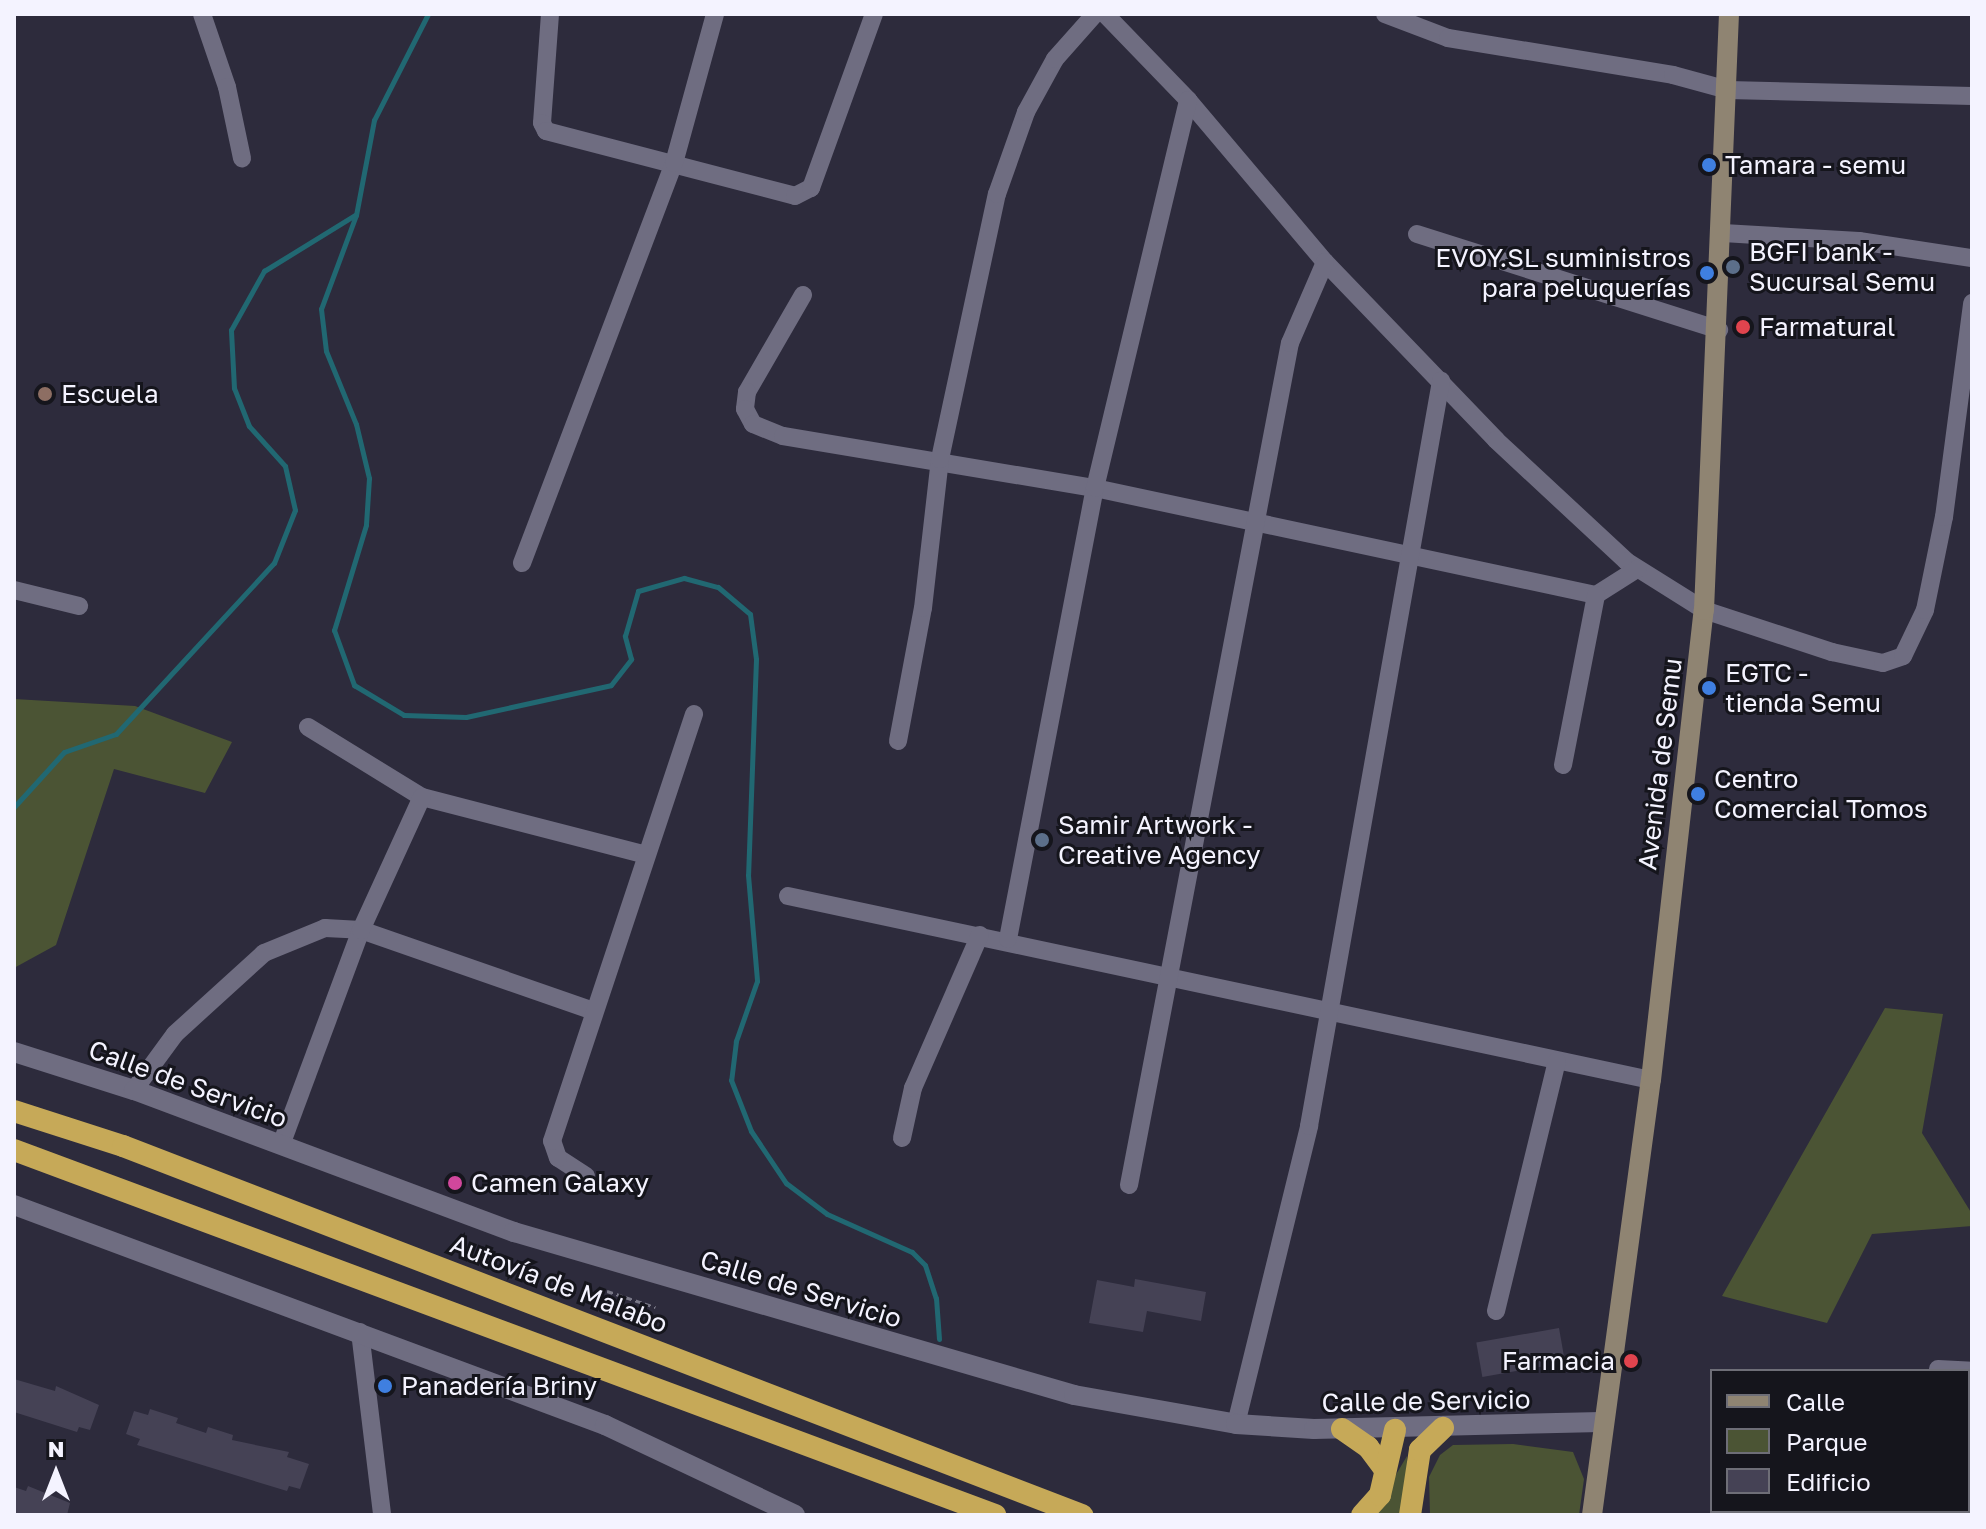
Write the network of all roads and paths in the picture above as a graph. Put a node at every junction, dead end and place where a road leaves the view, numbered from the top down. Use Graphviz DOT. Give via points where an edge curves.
graph roads {
  1 [pos="202,14"];
  2 [pos="550,14"];
  3 [pos="715,14"];
  4 [pos="874,14"];
  5 [pos="1095,14"];
  6 [pos="1105,14"];
  7 [pos="1385,14"];
  8 [pos="1729,14"];
  9 [pos="1728,90"];
  10 [pos="1972,96"];
  11 [pos="1188,100"];
  12 [pos="242,158"];
  13 [pos="674,163"];
  14 [pos="1723,233"];
  15 [pos="1417,234"];
  16 [pos="1972,258"];
  17 [pos="1325,262"];
  18 [pos="803,295"];
  19 [pos="1972,303"];
  20 [pos="1719,330"];
  21 [pos="1441,381"];
  22 [pos="940,459"];
  23 [pos="1095,488"];
  24 [pos="1255,520"];
  25 [pos="1411,556"];
  26 [pos="522,563"];
  27 [pos="1637,569"];
  28 [pos="14,590"];
  29 [pos="1596,595"];
  30 [pos="79,606"];
  31 [pos="1704,610"];
  32 [pos="694,714"];
  33 [pos="308,727"];
  34 [pos="898,741"];
  35 [pos="1563,765"];
  36 [pos="422,797"];
  37 [pos="646,855"];
  38 [pos="788,896"];
  39 [pos="361,930"];
  40 [pos="980,935"];
  41 [pos="1008,939"];
  42 [pos="1167,976"];
  43 [pos="594,1011"];
  44 [pos="1331,1011"];
  45 [pos="14,1052"];
  46 [pos="1557,1061"];
  47 [pos="1651,1080"];
  48 [pos="134,1090"];
  49 [pos="14,1111"];
  50 [pos="902,1138"];
  51 [pos="281,1145"];
  52 [pos="14,1150"];
  53 [pos="586,1176"];
  54 [pos="1129,1185"];
  55 [pos="14,1205"];
  56 [pos="607,1291"];
  57 [pos="655,1307"];
  58 [pos="1496,1311"];
  59 [pos="360,1332"];
  60 [pos="383,1340"];
  61 [pos="368,1368"];
  62 [pos="1601,1422"];
  63 [pos="1236,1424"];
  64 [pos="1443,1428"];
  65 [pos="1342,1429"];
  66 [pos="1395,1430"];
  67 [pos="1384,1468"];
  68 [pos="382,1515"];
  69 [pos="795,1515"];
  70 [pos="995,1515"];
  71 [pos="1082,1515"];
  72 [pos="1362,1515"];
  73 [pos="1410,1515"];
  74 [pos="1592,1515"];
  1 -- 12 [label="street" via="227,87"];
  2 -- 13 [label="street" via="542,128"];
  3 -- 13 [label="street"];
  4 -- 13 [label="street" via="805,194 795,196"];
  5 -- 22 [label="street" via="1055,59 1010,150"];
  6 -- 11 [label="street"];
  7 -- 9 [label="street" via="1448,38 1673,75"];
  8 -- 9 [label="main road, Avenida de Semu"];
  9 -- 10 [label="street"];
  9 -- 14 [label="main road, Avenida de Semu"];
  11 -- 17 [label="street"];
  11 -- 23 [label="street"];
  13 -- 26 [label="street"];
  14 -- 16 [label="street" via="1859,241"];
  14 -- 20 [label="main road, Avenida de Semu"];
  15 -- 20 [label="street"];
  17 -- 21 [label="street"];
  17 -- 24 [label="street" via="1290,343"];
  18 -- 22 [label="street" via="747,392 745,409 753,424 783,436"];
  19 -- 31 [label="street" via="1941,532 1925,610 1903,656 1883,663 1832,652"];
  20 -- 31 [label="main road, Avenida de Semu"];
  21 -- 25 [label="street"];
  21 -- 27 [label="street" via="1496,440"];
  22 -- 23 [label="street"];
  22 -- 34 [label="street" via="926,594"];
  23 -- 24 [label="street"];
  23 -- 41 [label="street"];
  24 -- 25 [label="street"];
  24 -- 42 [label="street"];
  25 -- 29 [label="street"];
  25 -- 44 [label="street"];
  27 -- 29 [label="street"];
  27 -- 31 [label="street"];
  28 -- 30 [label="street"];
  29 -- 35 [label="street"];
  31 -- 47 [label="main road, Avenida de Semu"];
  32 -- 37 [label="street"];
  33 -- 36 [label="street"];
  36 -- 37 [label="street"];
  36 -- 39 [label="street"];
  37 -- 43 [label="street"];
  38 -- 40 [label="street"];
  39 -- 43 [label="street"];
  39 -- 48 [label="street" via="325,928 264,953 175,1034"];
  39 -- 51 [label="street"];
  40 -- 41 [label="street"];
  40 -- 50 [label="street" via="913,1088"];
  41 -- 42 [label="street"];
  42 -- 44 [label="street"];
  42 -- 54 [label="street"];
  43 -- 53 [label="street" via="552,1141 558,1158"];
  44 -- 46 [label="street"];
  44 -- 63 [label="street" via="1309,1126"];
  45 -- 48 [label="street, Calle de Servicio"];
  46 -- 47 [label="street"];
  46 -- 58 [label="street"];
  47 -- 62 [label="main road, Avenida de Semu"];
  48 -- 51 [label="street, Calle de Servicio"];
  49 -- 71 [label="highway, Autovía de Malabo" via="138,1152"];
  51 -- 63 [label="street, Calle de Servicio" via="514,1232 1012,1379"];
  52 -- 70 [label="highway"];
  55 -- 59 [label="street"];
  56 -- 57 [label="path"];
  59 -- 60 [label="street"];
  59 -- 61 [label="street"];
  60 -- 61 [label="street"];
  60 -- 69 [label="street" via="605,1425"];
  61 -- 68 [label="street"];
  62 -- 64 [label="street, Calle de Servicio"];
  62 -- 74 [label="main road, Avenida de Semu"];
  63 -- 65 [label="street, Calle de Servicio"];
  64 -- 66 [label="street, Calle de Servicio"];
  64 -- 73 [label="highway" via="1420,1450"];
  65 -- 66 [label="street, Calle de Servicio"];
  65 -- 67 [label="highway" via="1368,1447"];
  66 -- 67 [label="highway"];
  67 -- 72 [label="highway" via="1380,1495"];
}
